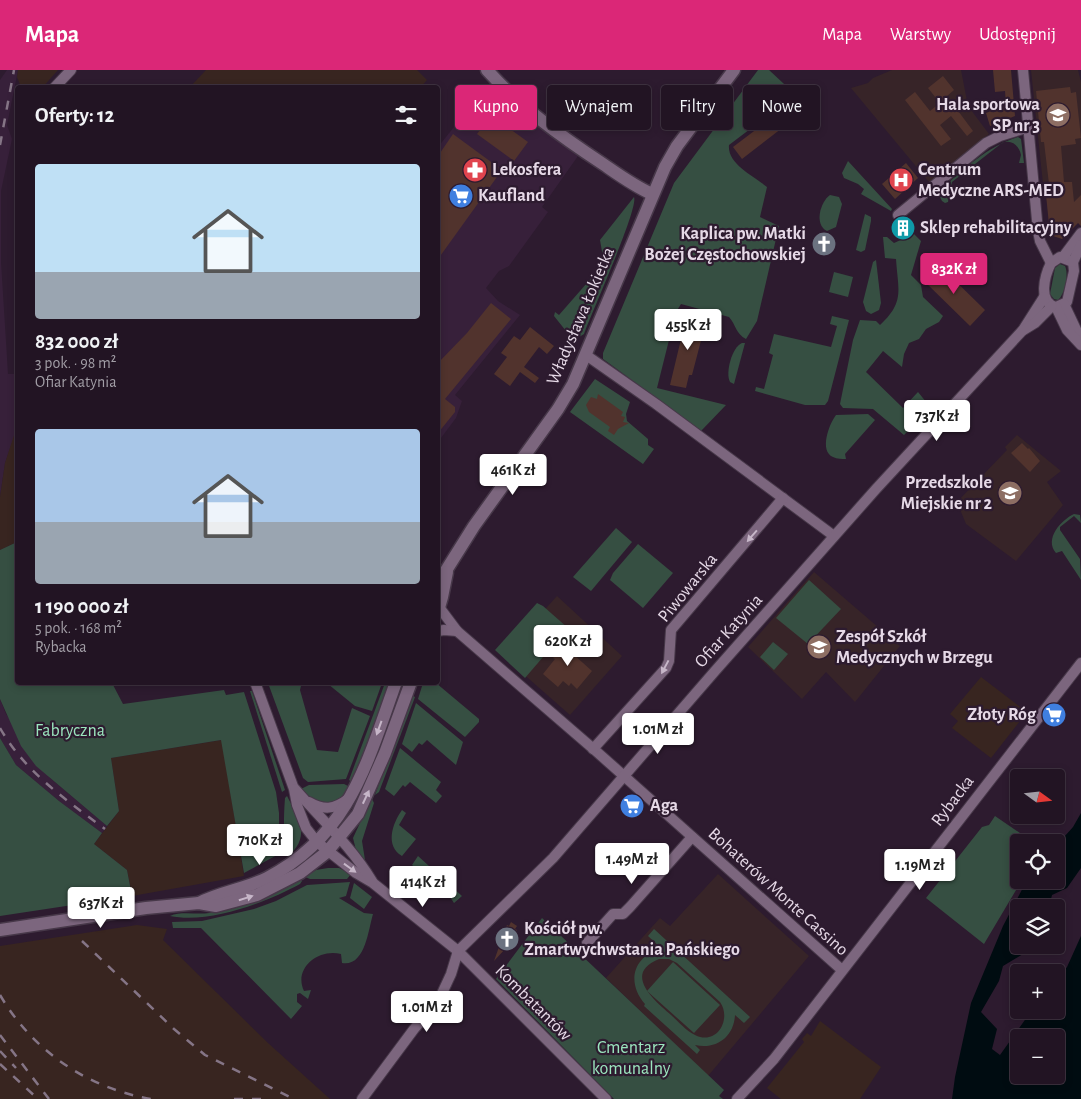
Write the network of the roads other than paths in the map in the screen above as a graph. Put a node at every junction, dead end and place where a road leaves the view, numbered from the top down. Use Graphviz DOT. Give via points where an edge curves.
graph roads {
  1 [pos="71,70"];
  2 [pos="487,70"];
  3 [pos="734,70"];
  4 [pos="1023,70"];
  5 [pos="57,85"];
  6 [pos="1029,127"];
  7 [pos="652,194"];
  8 [pos="898,215"];
  9 [pos="1081,233"];
  10 [pos="1081,245"];
  11 [pos="1068,259"];
  12 [pos="1051,262"];
  13 [pos="1044,297"];
  14 [pos="1057,306"];
  15 [pos="1022,331"];
  16 [pos="1081,343"];
  17 [pos="586,355"];
  18 [pos="783,498"];
  19 [pos="834,536"];
  20 [pos="447,569"];
  21 [pos="440,578"];
  22 [pos="440,600"];
  23 [pos="440,611"];
  24 [pos="440,631"];
  25 [pos="457,631"];
  26 [pos="1081,663"];
  27 [pos="257,685"];
  28 [pos="395,685"];
  29 [pos="410,685"];
  30 [pos="593,749"];
  31 [pos="624,776"];
  32 [pos="294,789"];
  33 [pos="352,796"];
  34 [pos="302,798"];
  35 [pos="331,828"];
  36 [pos="692,837"];
  37 [pos="340,838"];
  38 [pos="317,842"];
  39 [pos="327,852"];
  40 [pos="373,883"];
  41 [pos="204,900"];
  42 [pos="0,930"];
  43 [pos="587,943"];
  44 [pos="458,951"];
  45 [pos="842,970"];
  46 [pos="362,1099"];
  47 [pos="606,1099"];
  48 [pos="737,1099"];
  1 -- 5 [label="street"];
  2 -- 7 [label="main road" via="572,143"];
  3 -- 7 [label="main road, Władysława Łokietka" via="677,146"];
  4 -- 6 [label="street"];
  6 -- 8 [label="street" via="986,143"];
  6 -- 12 [label="street" via="1040,241"];
  7 -- 17 [label="main road, Władysława Łokietka"];
  9 -- 11 [label="street"];
  10 -- 11 [label="street"];
  11 -- 12 [label="street" via="1058,258"];
  11 -- 14 [label="street" via="1074,270 1068,302"];
  12 -- 13 [label="street"];
  13 -- 14 [label="street"];
  13 -- 15 [label="street, Ofiar Katynia"];
  14 -- 15 [label="street, Ofiar Katynia"];
  14 -- 16 [label="street" via="1067,330"];
  15 -- 19 [label="street, Ofiar Katynia"];
  17 -- 18 [label="street"];
  17 -- 20 [label="main road, Władysława Łokietka" via="574,384 558,409"];
  18 -- 19 [label="street"];
  18 -- 30 [label="street, Piwowarska, one-way" via="671,630 666,668"];
  19 -- 31 [label="street, Ofiar Katynia"];
  20 -- 21 [label="main road, Władysława Łokietka"];
  20 -- 22 [label="main road, Władysława Łokietka"];
  23 -- 25 [label="street, Bohaterów Monte Cassino"];
  24 -- 25 [label="street"];
  25 -- 30 [label="street, Bohaterów Monte Cassino"];
  26 -- 45 [label="street, Rybacka"];
  27 -- 32 [label="street"];
  28 -- 33 [label="main road, one-way"];
  37 -- 29 [label="main road, one-way" via="358,814 368,793"];
  30 -- 31 [label="street, Bohaterów Monte Cassino"];
  31 -- 36 [label="street, Bohaterów Monte Cassino"];
  31 -- 44 [label="street, Ofiar Katynia" via="553,858"];
  32 -- 34 [label="street"];
  32 -- 38 [label="street" via="306,828"];
  33 -- 34 [label="street" via="330,808 318,807"];
  33 -- 35 [label="main road"];
  34 -- 35 [label="street"];
  35 -- 37 [label="street"];
  35 -- 38 [label="main road"];
  36 -- 43 [label="street, Bohaterów Monte Cassino" via="630,907 623,914 613,914"];
  36 -- 45 [label="street, Bohaterów Monte Cassino"];
  37 -- 39 [label="main road"];
  37 -- 40 [label="street" via="363,865"];
  38 -- 39 [label="street, Kombatantów"];
  38 -- 41 [label="main road" via="294,863 266,879"];
  39 -- 40 [label="street, Kombatantów, one-way"];
  41 -- 39 [label="main road, one-way" via="216,906 257,895 300,873"];
  40 -- 44 [label="street, Kombatantów"];
  41 -- 42 [label="main road"];
  44 -- 46 [label="street" via="438,1002"];
  44 -- 47 [label="street, Kombatantów"];
  45 -- 48 [label="street, Rybacka" via="774,1059"];
}
